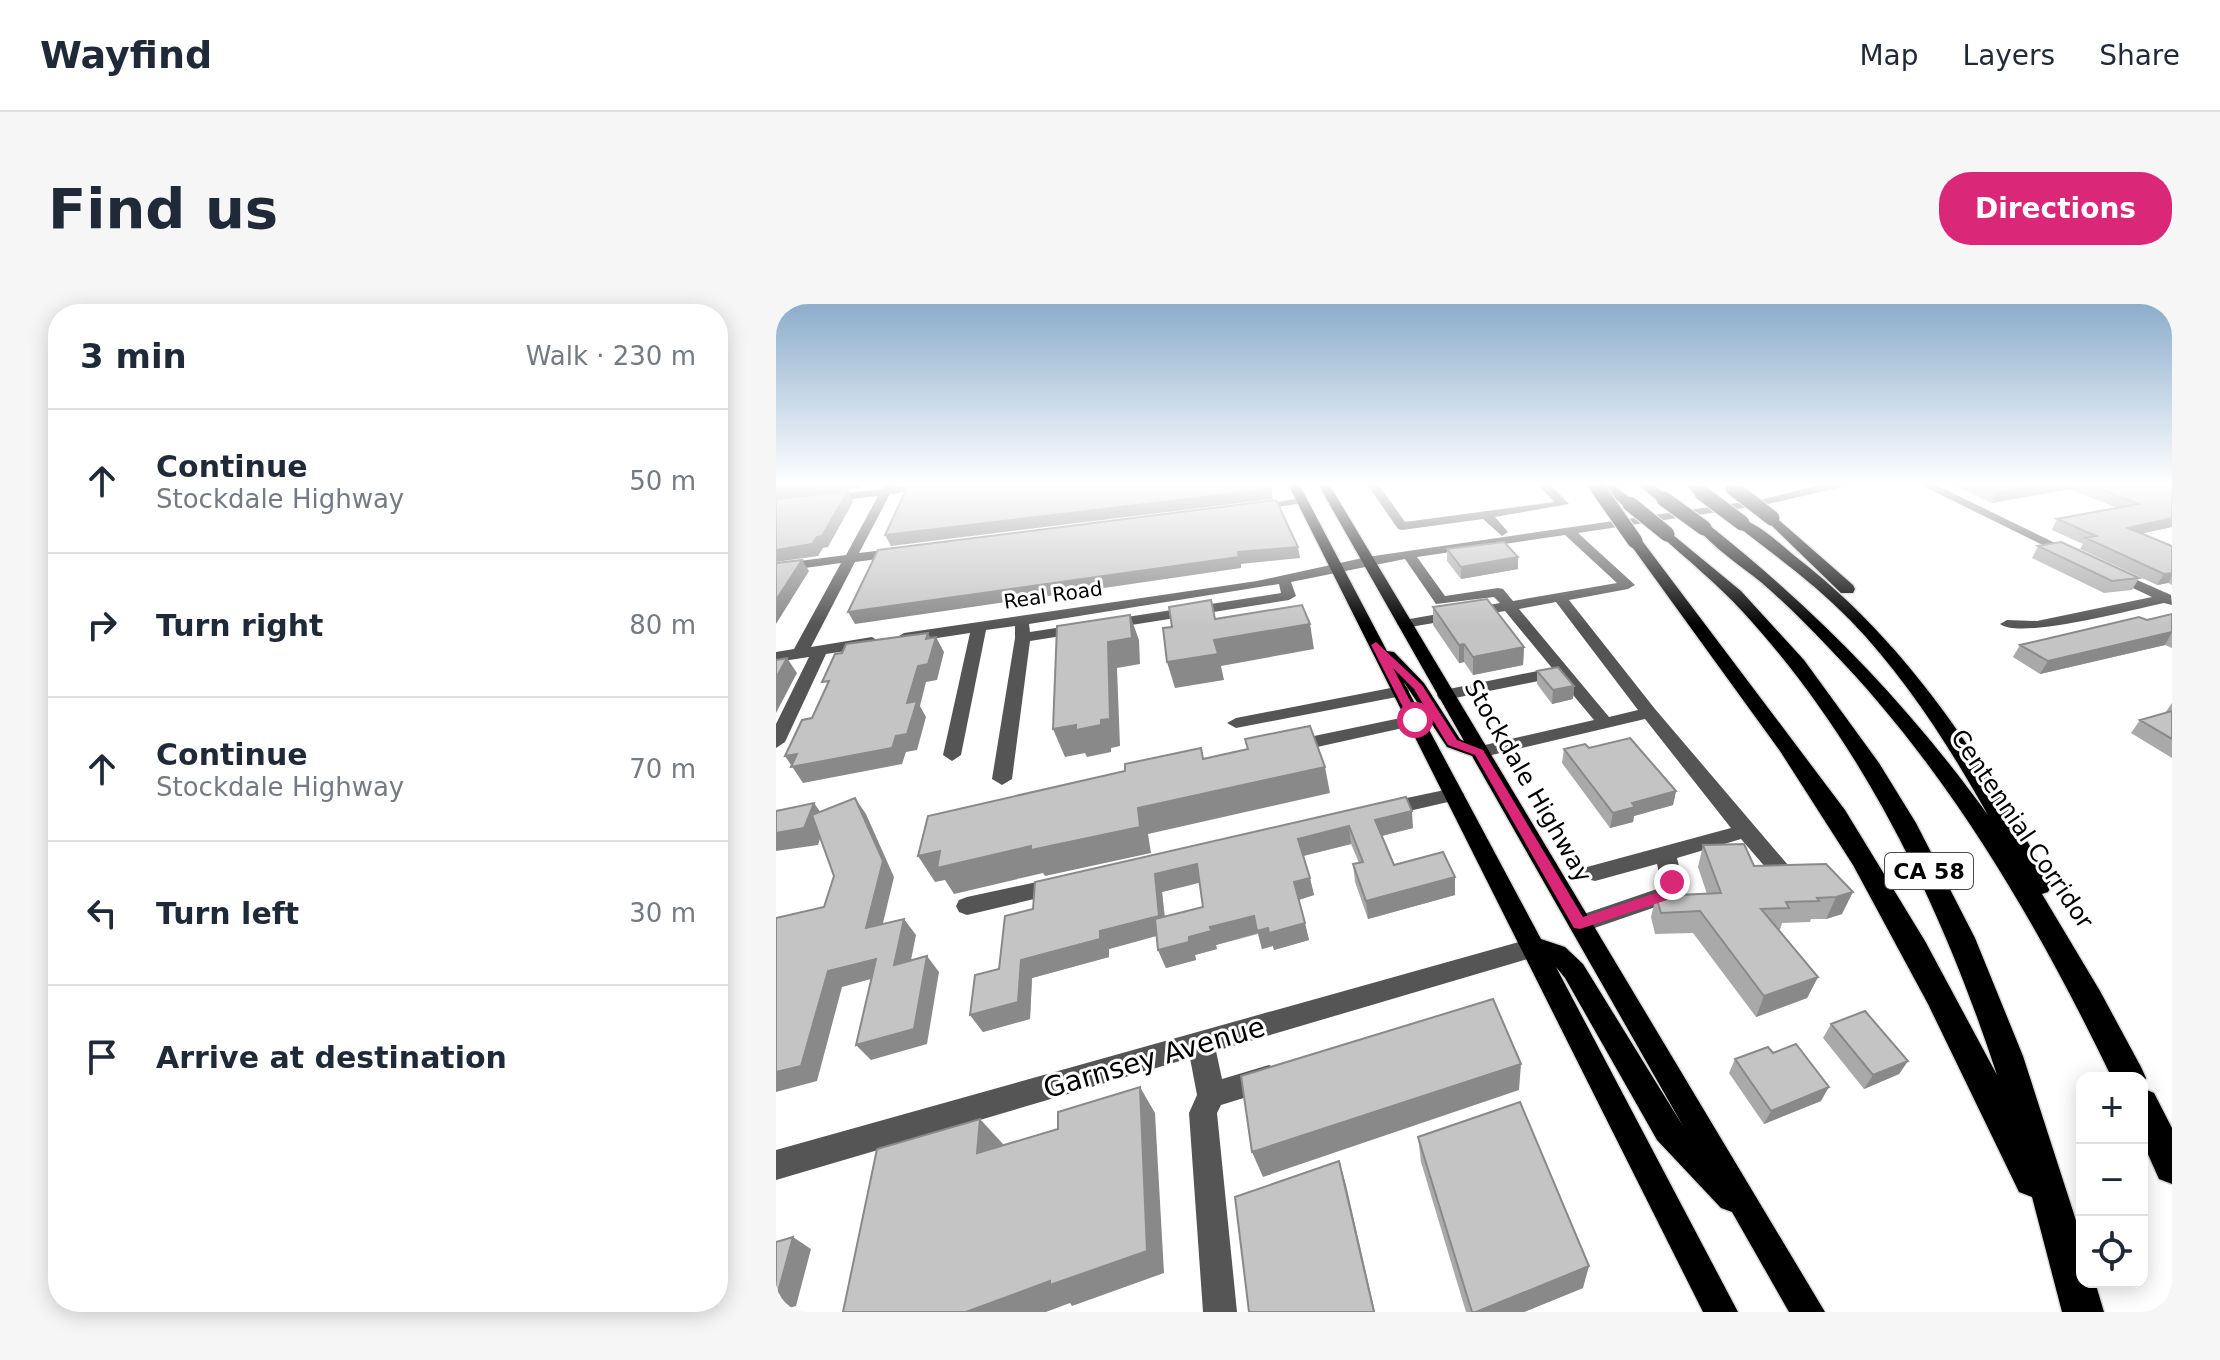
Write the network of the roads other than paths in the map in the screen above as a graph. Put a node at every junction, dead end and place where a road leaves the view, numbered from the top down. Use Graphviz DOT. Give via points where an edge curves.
graph roads {
  1 [pos="865,531"];
  2 [pos="1317,531"];
  3 [pos="1350,531"];
  4 [pos="1509,531"];
  5 [pos="1575,531"];
  6 [pos="1628,531"];
  7 [pos="1663,531"];
  8 [pos="1708,531"];
  9 [pos="1752,531"];
  10 [pos="1787,531"];
  11 [pos="2024,531"];
  12 [pos="1502,532"];
  13 [pos="1569,532"];
  14 [pos="913,550"];
  15 [pos="1410,557"];
  16 [pos="851,558"];
  17 [pos="1367,561"];
  18 [pos="776,568"];
  19 [pos="1336,568"];
  20 [pos="1560,597"];
  21 [pos="2169,599"];
  22 [pos="1509,606"];
  23 [pos="1404,624"];
  24 [pos="2007,624"];
  25 [pos="979,626"];
  26 [pos="1022,629"];
  27 [pos="1376,645"];
  28 [pos="820,650"];
  29 [pos="800,653"];
  30 [pos="776,657"];
  31 [pos="1562,671"];
  32 [pos="1917,689"];
  33 [pos="1401,691"];
  34 [pos="1445,695"];
  35 [pos="1330,705"];
  36 [pos="1649,713"];
  37 [pos="1415,720"];
  38 [pos="1236,723"];
  39 [pos="1605,723"];
  40 [pos="1341,736"];
  41 [pos="776,742"];
  42 [pos="1266,752"];
  43 [pos="1479,752"];
  44 [pos="952,755"];
  45 [pos="1002,779"];
  46 [pos="1454,794"];
  47 [pos="1368,814"];
  48 [pos="1745,831"];
  49 [pos="1665,854"];
  50 [pos="1595,873"];
  51 [pos="1788,878"];
  52 [pos="1084,879"];
  53 [pos="967,906"];
  54 [pos="1580,924"];
  55 [pos="1533,948"];
  56 [pos="1201,1043"];
  57 [pos="1300,1069"];
  58 [pos="2126,1072"];
  59 [pos="2126,1072"];
  60 [pos="1211,1095"];
  61 [pos="2148,1116"];
  62 [pos="776,1165"];
  63 [pos="2172,1166"];
  64 [pos="1752,1216"];
  65 [pos="2060,1236"];
  66 [pos="2078,1294"];
  67 [pos="1220,1312"];
  68 [pos="1721,1312"];
  69 [pos="1808,1312"];
  1 -- 16 [label="street"];
  2 -- 19 [label="main road"];
  3 -- 17 [label="main road, Stockdale Highway"];
  4 -- 12 [label="street"];
  5 -- 13 [label="street"];
  6 -- 65 [label="highway, bridge" via="1786,743 1863,859"];
  7 -- 65 [label="highway, CA 58, bridge" via="1730,590 1794,660 1855,744 1907,831 1947,907 2003,1044"];
  8 -- 58 [label="highway, Centennial Corridor / CA 58, bridge" via="1833,642 1937,762 2043,919"];
  9 -- 32 [label="highway, bridge" via="1847,608"];
  10 -- 32 [label="highway, bridge" via="1850,592"];
  11 -- 21 [label="street"];
  12 -- 17 [label="street" via="1405,547"];
  13 -- 15 [label="street"];
  13 -- 20 [label="street" via="1628,585"];
  14 -- 16 [label="street"];
  15 -- 17 [label="street"];
  15 -- 22 [label="street" via="1441,601 1498,592"];
  16 -- 18 [label="street"];
  16 -- 29 [label="street"];
  17 -- 19 [label="street, Real Road"];
  17 -- 23 [label="main road, Stockdale Highway"];
  19 -- 26 [label="street, Real Road" via="1138,611"];
  19 -- 27 [label="main road"];
  20 -- 22 [label="street"];
  20 -- 36 [label="street"];
  21 -- 24 [label="street" via="2037,625"];
  22 -- 23 [label="street"];
  22 -- 31 [label="street"];
  23 -- 34 [label="main road, Stockdale Highway"];
  25 -- 26 [label="street, Real Road"];
  25 -- 28 [label="street, Real Road"];
  25 -- 44 [label="street"];
  26 -- 45 [label="street"];
  27 -- 33 [label="main road"];
  27 -- 43 [label="main road" via="1418,687 1453,743"];
  28 -- 29 [label="street, Real Road"];
  28 -- 41 [label="street"];
  29 -- 30 [label="street, Real Road"];
  31 -- 34 [label="street"];
  31 -- 39 [label="street"];
  32 -- 59 [label="highway" via="2011,833 2085,977"];
  33 -- 35 [label="street"];
  33 -- 37 [label="main road"];
  34 -- 43 [label="main road, Stockdale Highway"];
  35 -- 38 [label="street"];
  35 -- 40 [label="street"];
  36 -- 39 [label="street"];
  36 -- 48 [label="street"];
  37 -- 40 [label="street"];
  37 -- 46 [label="main road"];
  39 -- 43 [label="street"];
  40 -- 42 [label="street"];
  43 -- 54 [label="main road, Stockdale Highway"];
  46 -- 47 [label="street"];
  46 -- 55 [label="main road"];
  48 -- 49 [label="street"];
  48 -- 51 [label="street"];
  49 -- 50 [label="street"];
  49 -- 54 [label="street" via="1672,882 1665,895"];
  52 -- 53 [label="street"];
  54 -- 64 [label="main road, Stockdale Highway"];
  55 -- 56 [label="street, Garnsey Avenue"];
  55 -- 64 [label="main road" via="1547,948 1566,961 1667,1130"];
  55 -- 68 [label="main road"];
  56 -- 60 [label="street"];
  56 -- 62 [label="street, Garnsey Avenue"];
  57 -- 60 [label="street"];
  60 -- 67 [label="street" via="1203,1113"];
  61 -- 63 [label="highway"];
  64 -- 69 [label="main road, Stockdale Highway"];
  65 -- 66 [label="highway, CA 58"];
}
